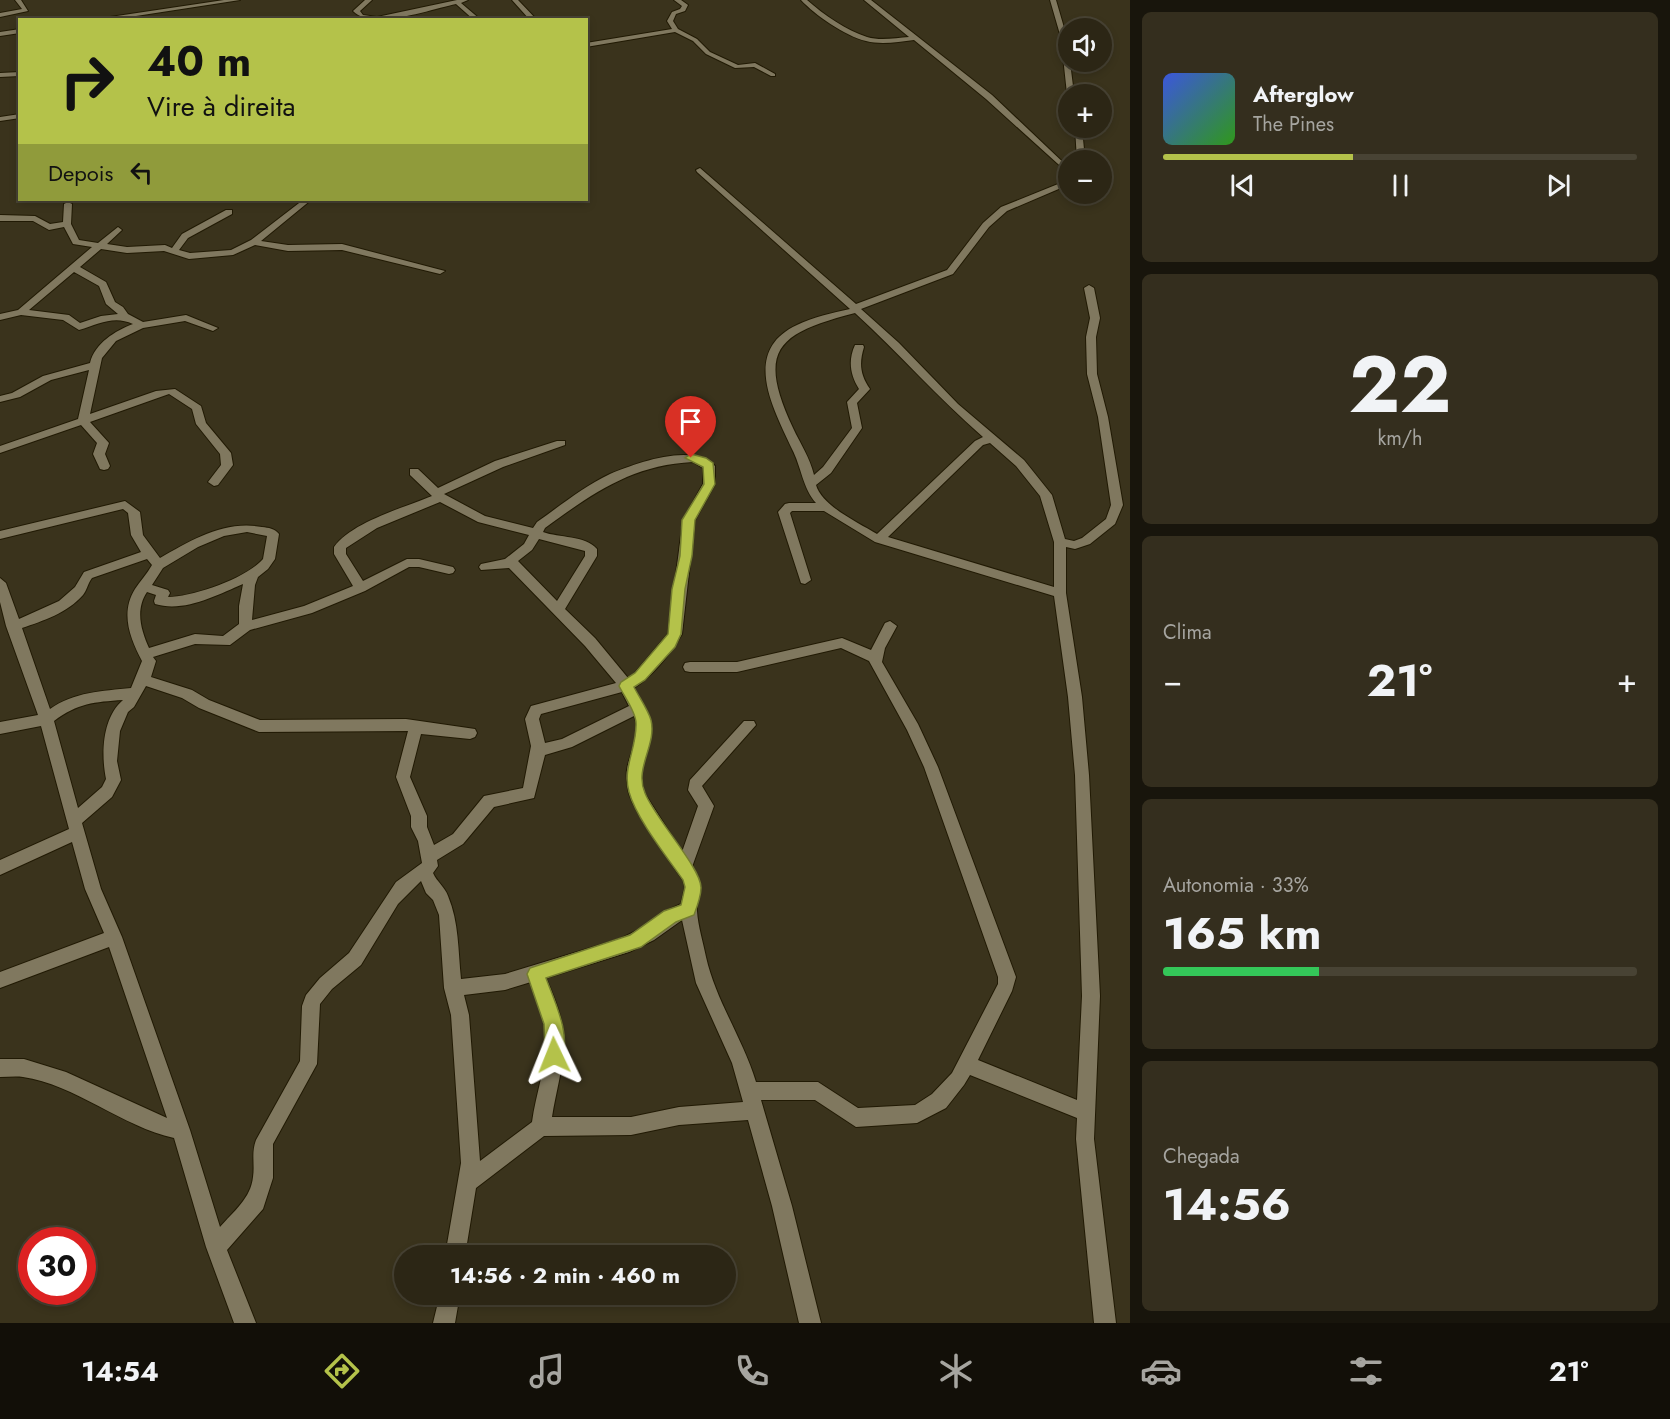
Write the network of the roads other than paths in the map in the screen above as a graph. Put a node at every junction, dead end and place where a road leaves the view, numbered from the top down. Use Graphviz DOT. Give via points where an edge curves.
graph roads {
  1 [pos="18,0"];
  2 [pos="237,0"];
  3 [pos="369,0"];
  4 [pos="465,0"];
  5 [pos="526,0"];
  6 [pos="677,0"];
  7 [pos="804,0"];
  8 [pos="867,0"];
  9 [pos="1053,0"];
  10 [pos="515,1"];
  11 [pos="164,2"];
  12 [pos="457,2"];
  13 [pos="159,11"];
  14 [pos="0,15"];
  15 [pos="108,18"];
  16 [pos="370,18"];
  17 [pos="380,18"];
  18 [pos="476,18"];
  19 [pos="532,18"];
  20 [pos="676,30"];
  21 [pos="18,31"];
  22 [pos="0,34"];
  23 [pos="917,38"];
  24 [pos="588,45"];
  25 [pos="18,74"];
  26 [pos="0,75"];
  27 [pos="772,75"];
  28 [pos="1070,84"];
  29 [pos="18,116"];
  30 [pos="0,119"];
  31 [pos="1058,161"];
  32 [pos="700,170"];
  33 [pos="1058,187"];
  34 [pos="306,201"];
  35 [pos="68,204"];
  36 [pos="229,212"];
  37 [pos="0,218"];
  38 [pos="67,224"];
  39 [pos="118,230"];
  40 [pos="254,242"];
  41 [pos="100,247"];
  42 [pos="175,250"];
  43 [pos="73,267"];
  44 [pos="440,270"];
  45 [pos="1089,288"];
  46 [pos="855,309"];
  47 [pos="21,312"];
  48 [pos="124,316"];
  49 [pos="0,317"];
  50 [pos="142,325"];
  51 [pos="213,328"];
  52 [pos="860,347"];
  53 [pos="94,365"];
  54 [pos="0,399"];
  55 [pos="83,420"];
  56 [pos="991,438"];
  57 [pos="561,443"];
  58 [pos="0,450"];
  59 [pos="104,466"];
  60 [pos="414,472"];
  61 [pos="214,482"];
  62 [pos="812,482"];
  63 [pos="438,495"];
  64 [pos="829,507"];
  65 [pos="538,532"];
  66 [pos="0,535"];
  67 [pos="879,540"];
  68 [pos="1060,542"];
  69 [pos="149,554"];
  70 [pos="510,563"];
  71 [pos="158,565"];
  72 [pos="485,567"];
  73 [pos="449,570"];
  74 [pos="253,574"];
  75 [pos="805,580"];
  76 [pos="0,583"];
  77 [pos="145,586"];
  78 [pos="361,588"];
  79 [pos="1060,593"];
  80 [pos="558,610"];
  81 [pos="13,626"];
  82 [pos="246,626"];
  83 [pos="890,626"];
  84 [pos="145,654"];
  85 [pos="875,657"];
  86 [pos="690,667"];
  87 [pos="139,686"];
  88 [pos="626,686"];
  89 [pos="638,709"];
  90 [pos="46,719"];
  91 [pos="749,725"];
  92 [pos="0,728"];
  93 [pos="416,728"];
  94 [pos="470,733"];
  95 [pos="540,750"];
  96 [pos="76,826"];
  97 [pos="427,864"];
  98 [pos="0,868"];
  99 [pos="684,869"];
  100 [pos="688,909"];
  101 [pos="114,937"];
  102 [pos="536,974"];
  103 [pos="0,980"];
  104 [pos="453,988"];
  105 [pos="965,1064"];
  106 [pos="0,1068"];
  107 [pos="749,1091"];
  108 [pos="753,1110"];
  109 [pos="1084,1112"];
  110 [pos="541,1127"];
  111 [pos="181,1130"];
  112 [pos="466,1184"];
  113 [pos="457,1245"];
  114 [pos="216,1246"];
  115 [pos="448,1305"];
  116 [pos="245,1323"];
  117 [pos="444,1323"];
  118 [pos="810,1323"];
  119 [pos="1105,1323"];
  1 -- 14 [label="street" via="26,10"];
  2 -- 13 [label="street"];
  3 -- 16 [label="street" via="356,11"];
  4 -- 12 [label="street"];
  5 -- 10 [label="street"];
  6 -- 20 [label="street" via="685,5 670,21"];
  7 -- 23 [label="street" via="821,16 866,39"];
  8 -- 23 [label="street"];
  9 -- 28 [label="street" via="1064,38"];
  10 -- 19 [label="street"];
  11 -- 13 [label="street"];
  12 -- 17 [label="street"];
  12 -- 18 [label="street"];
  13 -- 15 [label="street"];
  20 -- 24 [label="street"];
  20 -- 27 [label="street" via="708,53 737,67 755,65"];
  21 -- 22 [label="street"];
  23 -- 31 [label="street" via="1022,125"];
  25 -- 26 [label="street"];
  29 -- 30 [label="street"];
  32 -- 46 [label="street"];
  33 -- 46 [label="street" via="1004,209 986,225 950,272"];
  34 -- 40 [label="street"];
  35 -- 38 [label="street"];
  36 -- 42 [label="street" via="185,236"];
  37 -- 38 [label="street" via="35,219 49,227"];
  38 -- 41 [label="street" via="76,242"];
  39 -- 41 [label="street"];
  40 -- 42 [label="street" via="230,252 189,256"];
  40 -- 44 [label="street" via="288,248 342,248"];
  41 -- 42 [label="street"];
  41 -- 43 [label="street"];
  43 -- 47 [label="street"];
  43 -- 48 [label="street" via="103,284 111,304"];
  45 -- 68 [label="street" via="1095,318 1092,374 1117,505 1111,520 1086,541 1075,545"];
  46 -- 56 [label="street"];
  46 -- 62 [label="street" via="808,324 782,339 771,354 770,376 779,405"];
  47 -- 48 [label="street" via="66,317 79,327"];
  47 -- 49 [label="street"];
  48 -- 50 [label="street"];
  50 -- 51 [label="street" via="186,318"];
  50 -- 53 [label="street" via="129,328 104,347"];
  52 -- 62 [label="street" via="855,360 858,381 865,388 852,402 857,428 827,470"];
  53 -- 54 [label="street" via="46,378 16,395"];
  53 -- 55 [label="street"];
  55 -- 58 [label="street"];
  55 -- 59 [label="street" via="103,443 99,454"];
  55 -- 61 [label="street" via="160,393 174,393 197,408 201,424 225,453 227,465"];
  56 -- 67 [label="street" via="977,445"];
  56 -- 68 [label="street" via="1033,476 1046,495"];
  57 -- 63 [label="street" via="499,464"];
  60 -- 63 [label="street"];
  62 -- 64 [label="street" via="812,490"];
  63 -- 65 [label="street" via="482,519"];
  63 -- 78 [label="street" via="340,547 340,554"];
  64 -- 67 [label="street"];
  64 -- 75 [label="street" via="789,507 784,512"];
  65 -- 70 [label="street"];
  65 -- 80 [label="street" via="552,540 584,545 592,551"];
  65 -- 88 [label="street" via="541,525 586,493 622,473 678,459 695,458 709,466 709,484 688,520 675,634 640,677"];
  66 -- 69 [label="street" via="125,505 134,512 135,531"];
  67 -- 79 [label="street"];
  68 -- 79 [label="street"];
  69 -- 71 [label="street"];
  69 -- 81 [label="street" via="88,575 81,590 52,612"];
  70 -- 72 [label="street"];
  70 -- 80 [label="street"];
  71 -- 74 [label="street" via="211,536 251,527 273,534 271,553 264,566"];
  71 -- 77 [label="street"];
  73 -- 78 [label="street" via="407,563"];
  74 -- 77 [label="street" via="199,596 171,602 159,601 164,593"];
  74 -- 82 [label="street" via="246,596"];
  76 -- 81 [label="street"];
  77 -- 84 [label="street" via="132,613"];
  78 -- 82 [label="street" via="299,613"];
  79 -- 109 [label="street" via="1075,697 1089,929 1091,996"];
  80 -- 88 [label="street"];
  81 -- 90 [label="street"];
  82 -- 84 [label="street" via="225,641 195,639"];
  83 -- 85 [label="street"];
  84 -- 87 [label="street" via="149,661"];
  85 -- 86 [label="street" via="842,643 737,667"];
  85 -- 105 [label="street" via="931,767 1007,977 997,1006"];
  87 -- 90 [label="street" via="75,702"];
  87 -- 93 [label="street" via="187,694 260,726"];
  87 -- 96 [label="street" via="113,732 110,761 114,780"];
  88 -- 89 [label="street"];
  88 -- 95 [label="street" via="536,710 532,719"];
  89 -- 95 [label="street" via="576,741"];
  89 -- 99 [label="street" via="644,721 634,771 636,792"];
  90 -- 92 [label="street"];
  90 -- 96 [label="street"];
  91 -- 99 [label="street" via="695,784 706,806"];
  93 -- 94 [label="street"];
  93 -- 97 [label="street" via="403,777 426,841"];
  95 -- 97 [label="street" via="527,795 489,801 458,840"];
  96 -- 98 [label="street"];
  96 -- 101 [label="street" via="93,889"];
  97 -- 104 [label="street" via="432,888 440,895 447,915"];
  97 -- 114 [label="street" via="388,905 356,958 311,1002 311,1055 265,1140 260,1192 248,1212"];
  99 -- 100 [label="street" via="693,887"];
  100 -- 102 [label="street" via="635,942"];
  100 -- 107 [label="street" via="705,983 741,1062"];
  101 -- 103 [label="street"];
  101 -- 111 [label="street"];
  102 -- 104 [label="street"];
  102 -- 110 [label="street" via="555,1039"];
  104 -- 112 [label="street" via="460,1015 471,1163"];
  105 -- 107 [label="street" via="939,1101 917,1114 895,1117 856,1118 818,1091"];
  105 -- 109 [label="street"];
  106 -- 111 [label="street" via="24,1068 66,1081 158,1125"];
  107 -- 108 [label="street"];
  108 -- 110 [label="street" via="679,1116 631,1126"];
  108 -- 118 [label="street" via="782,1206"];
  109 -- 119 [label="street"];
  110 -- 112 [label="street"];
  111 -- 114 [label="street"];
  112 -- 113 [label="street"];
  114 -- 116 [label="street"];
  115 -- 117 [label="street"];
}
